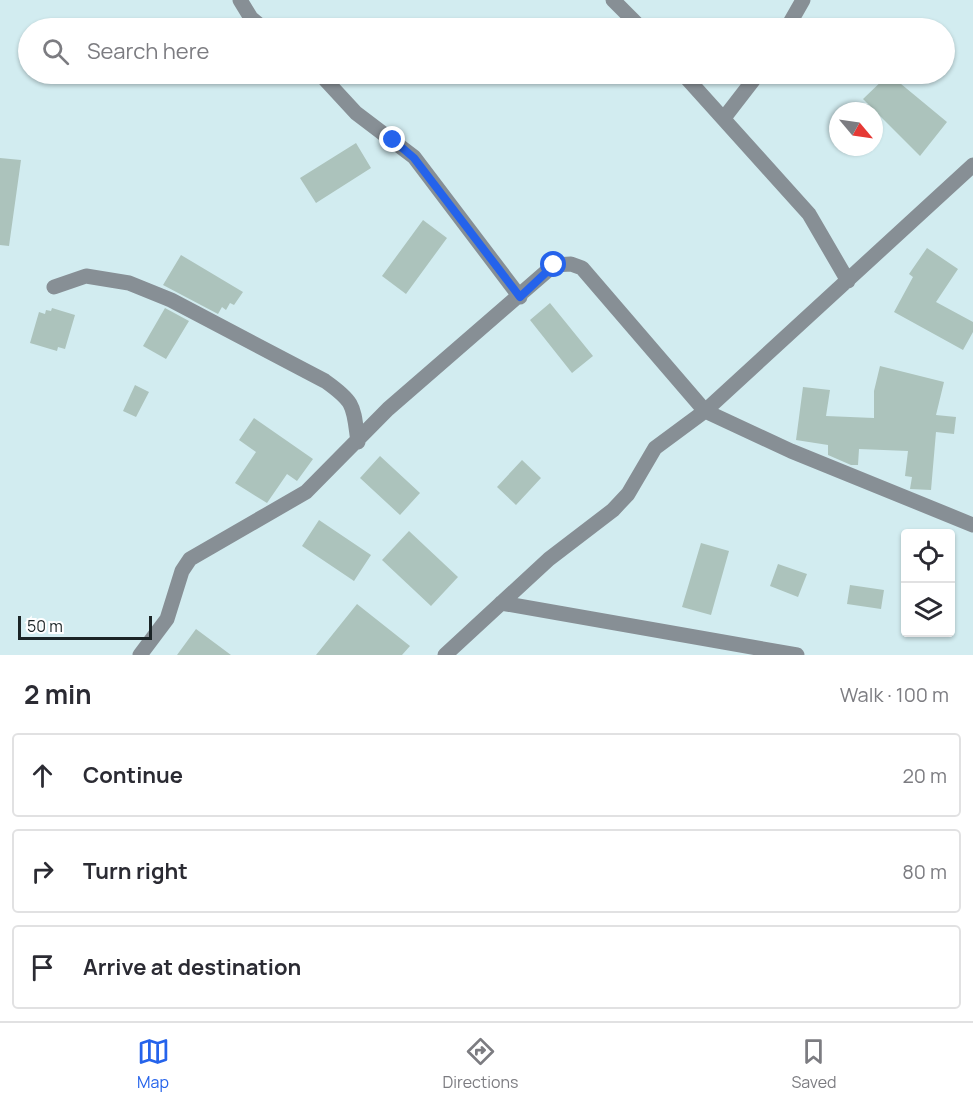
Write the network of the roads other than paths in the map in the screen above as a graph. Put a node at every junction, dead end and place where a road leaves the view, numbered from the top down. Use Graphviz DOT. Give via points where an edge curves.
graph roads {
  1 [pos="240,0"];
  2 [pos="613,0"];
  3 [pos="803,0"];
  4 [pos="251,18"];
  5 [pos="631,18"];
  6 [pos="793,18"];
  7 [pos="329,84"];
  8 [pos="692,84"];
  9 [pos="750,84"];
  10 [pos="724,118"];
  11 [pos="973,165"];
  12 [pos="848,281"];
  13 [pos="54,287"];
  14 [pos="520,297"];
  15 [pos="705,411"];
  16 [pos="358,442"];
  17 [pos="973,525"];
  18 [pos="501,603"];
  19 [pos="140,655"];
  20 [pos="445,655"];
  21 [pos="797,655"];
  1 -- 4 [label="street"];
  2 -- 5 [label="street"];
  3 -- 6 [label="street"];
  7 -- 14 [label="street" via="356,113 414,158"];
  8 -- 10 [label="street"];
  9 -- 10 [label="street"];
  10 -- 12 [label="street" via="809,214"];
  11 -- 12 [label="street"];
  12 -- 15 [label="street"];
  13 -- 16 [label="street" via="86,276 106,277 171,300 325,381 346,396 354,407"];
  14 -- 15 [label="street" via="554,265 582,268"];
  14 -- 16 [label="street" via="388,409"];
  15 -- 17 [label="street" via="790,451"];
  15 -- 18 [label="street" via="655,448 628,494 612,510"];
  16 -- 19 [label="street" via="306,492 190,559 167,619"];
  18 -- 20 [label="street"];
  18 -- 21 [label="street"];
}
